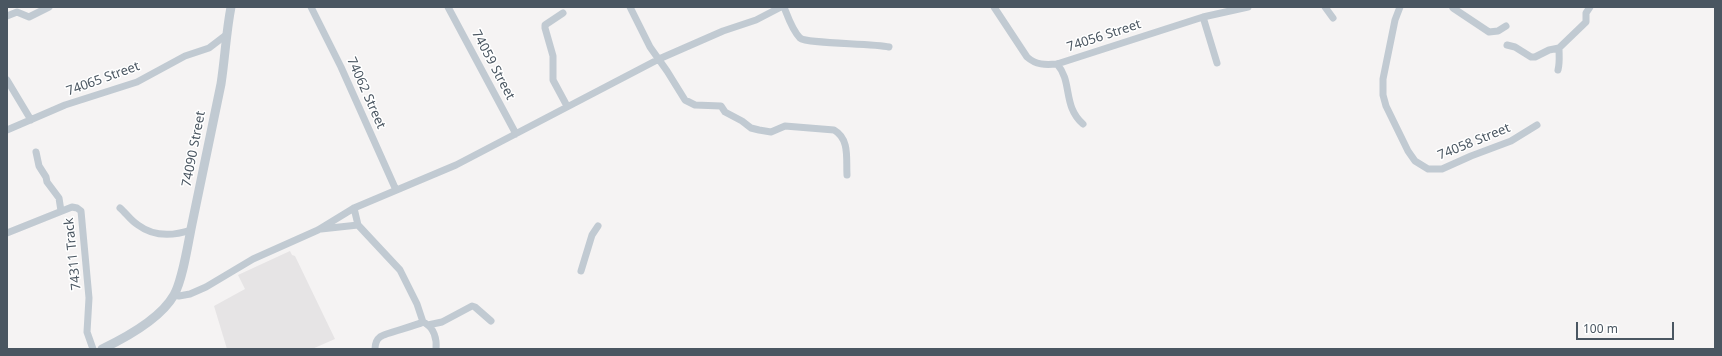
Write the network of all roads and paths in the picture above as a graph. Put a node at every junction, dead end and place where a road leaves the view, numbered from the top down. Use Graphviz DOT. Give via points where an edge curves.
graph roads {
  1 [pos="49,7"];
  2 [pos="231,7"];
  3 [pos="311,7"];
  4 [pos="448,7"];
  5 [pos="630,7"];
  6 [pos="783,7"];
  7 [pos="994,7"];
  8 [pos="1248,7"];
  9 [pos="1325,7"];
  10 [pos="1400,7"];
  11 [pos="1590,7"];
  12 [pos="1453,8"];
  13 [pos="563,13"];
  14 [pos="7,16"];
  15 [pos="1203,17"];
  16 [pos="1333,18"];
  17 [pos="1506,26"];
  18 [pos="226,35"];
  19 [pos="1507,45"];
  20 [pos="889,47"];
  21 [pos="1559,48"];
  22 [pos="659,59"];
  23 [pos="1217,63"];
  24 [pos="1057,64"];
  25 [pos="1558,70"];
  26 [pos="7,80"];
  27 [pos="567,106"];
  28 [pos="30,120"];
  29 [pos="1083,124"];
  30 [pos="1537,125"];
  31 [pos="7,130"];
  32 [pos="516,134"];
  33 [pos="36,152"];
  34 [pos="847,175"];
  35 [pos="396,190"];
  36 [pos="120,208"];
  37 [pos="354,208"];
  38 [pos="61,211"];
  39 [pos="358,225"];
  40 [pos="598,226"];
  41 [pos="191,230"];
  42 [pos="318,230"];
  43 [pos="7,233"];
  44 [pos="580,271"];
  45 [pos="174,295"];
  46 [pos="491,321"];
  47 [pos="426,323"];
  48 [pos="93,349"];
  49 [pos="102,349"];
  50 [pos="375,349"];
  51 [pos="436,349"];
  1 -- 14 [label="street" via="29,17 17,12"];
  2 -- 18 [label="street, 74090 Street"];
  3 -- 35 [label="street, 74062 Street" via="341,66"];
  4 -- 32 [label="street, 74059 Street"];
  5 -- 22 [label="street" via="650,47"];
  6 -- 20 [label="street" via="798,35 806,41"];
  6 -- 22 [label="street"];
  7 -- 24 [label="street, 74056 Street" via="1026,57 1039,64"];
  8 -- 15 [label="street, 74056 Street"];
  9 -- 16 [label="street"];
  10 -- 30 [label="street, 74058 Street" via="1384,72 1383,95 1386,106 1415,161 1428,169 1442,169 1511,141"];
  11 -- 21 [label="street" via="1586,13 1586,22"];
  12 -- 17 [label="street" via="1489,32 1498,31"];
  13 -- 27 [label="street" via="545,25 545,28 553,56 553,80"];
  15 -- 23 [label="street"];
  15 -- 24 [label="street, 74056 Street"];
  18 -- 28 [label="street, 74065 Street" via="209,48 185,56 137,82 65,105"];
  18 -- 41 [label="street, 74090 Street" via="220,84"];
  19 -- 21 [label="street" via="1531,57"];
  21 -- 25 [label="street"];
  22 -- 27 [label="street"];
  22 -- 34 [label="street" via="685,100 695,105 721,106 725,112 742,120 751,128 771,132 785,126 834,130 841,134 846,141"];
  24 -- 29 [label="street" via="1064,74 1072,110"];
  26 -- 28 [label="street"];
  27 -- 32 [label="street"];
  28 -- 31 [label="street, 74065 Street"];
  32 -- 35 [label="street" via="456,165"];
  33 -- 38 [label="street" via="39,166 47,182 59,198"];
  35 -- 37 [label="street"];
  36 -- 41 [label="street" via="148,232 162,235"];
  37 -- 39 [label="street"];
  37 -- 42 [label="street"];
  38 -- 43 [label="street, 74311 Track"];
  38 -- 48 [label="street, 74311 Track" via="72,207 81,211 82,215 89,298 87,332"];
  39 -- 42 [label="street"];
  39 -- 47 [label="street" via="400,270"];
  40 -- 44 [label="street" via="592,235"];
  41 -- 45 [label="street, 74090 Street"];
  42 -- 45 [label="street" via="254,259 206,287 190,294"];
  45 -- 49 [label="street" via="158,313"];
  46 -- 47 [label="street" via="472,306 442,322"];
  47 -- 50 [label="street" via="380,336"];
  47 -- 51 [label="street" via="435,336"];
}
